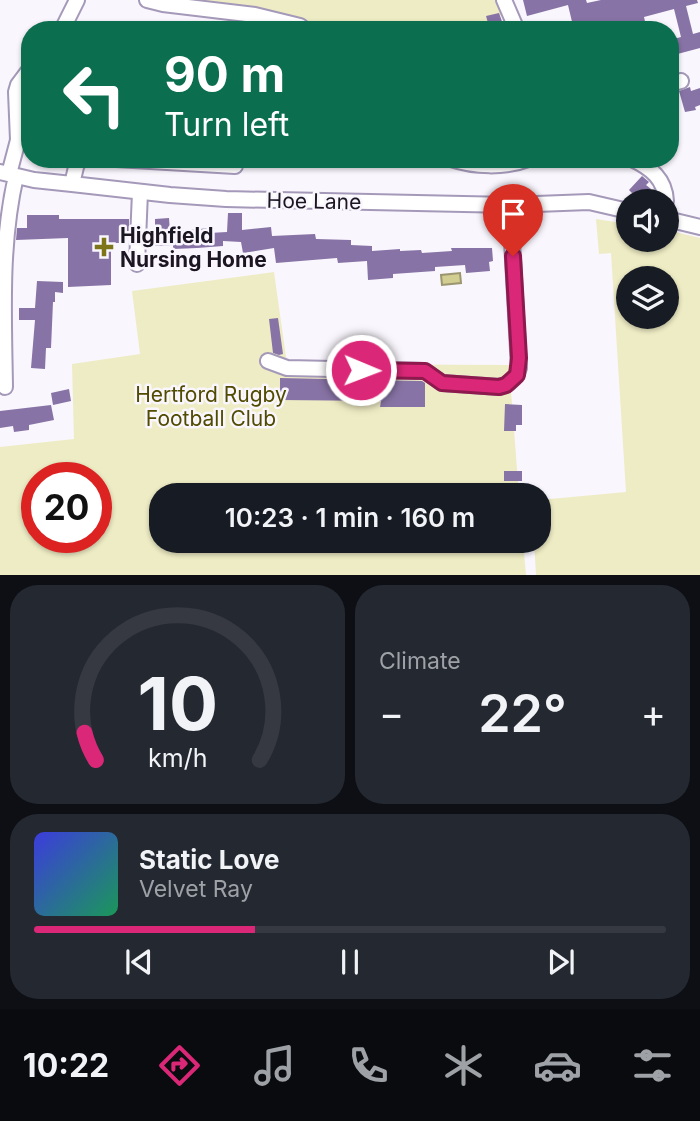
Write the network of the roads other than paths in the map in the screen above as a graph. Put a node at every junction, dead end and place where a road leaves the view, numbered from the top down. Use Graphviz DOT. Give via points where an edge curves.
graph roads {
  1 [pos="77,0"];
  2 [pos="147,0"];
  3 [pos="504,0"];
  4 [pos="66,21"];
  5 [pos="280,21"];
  6 [pos="513,21"];
  7 [pos="21,81"];
  8 [pos="76,168"];
  9 [pos="648,168"];
  10 [pos="8,174"];
  11 [pos="72,184"];
  12 [pos="665,189"];
  13 [pos="140,192"];
  14 [pos="510,205"];
  15 [pos="616,208"];
  16 [pos="679,222"];
  17 [pos="700,227"];
  18 [pos="137,264"];
  19 [pos="268,361"];
  20 [pos="5,387"];
  1 -- 4 [label="street"];
  2 -- 5 [label="street"];
  3 -- 6 [label="street"];
  7 -- 10 [label="street" via="16,92 18,139"];
  8 -- 11 [label="street"];
  9 -- 12 [label="street"];
  10 -- 11 [label="street, Hoe Lane"];
  10 -- 20 [label="street"];
  11 -- 13 [label="street, Hoe Lane"];
  13 -- 14 [label="street, Hoe Lane" via="226,199"];
  13 -- 18 [label="street"];
  14 -- 15 [label="street, Hoe Lane" via="589,202"];
  14 -- 19 [label="street" via="519,368 506,385 442,383 425,371 288,368"];
  16 -- 17 [label="street"];
}
